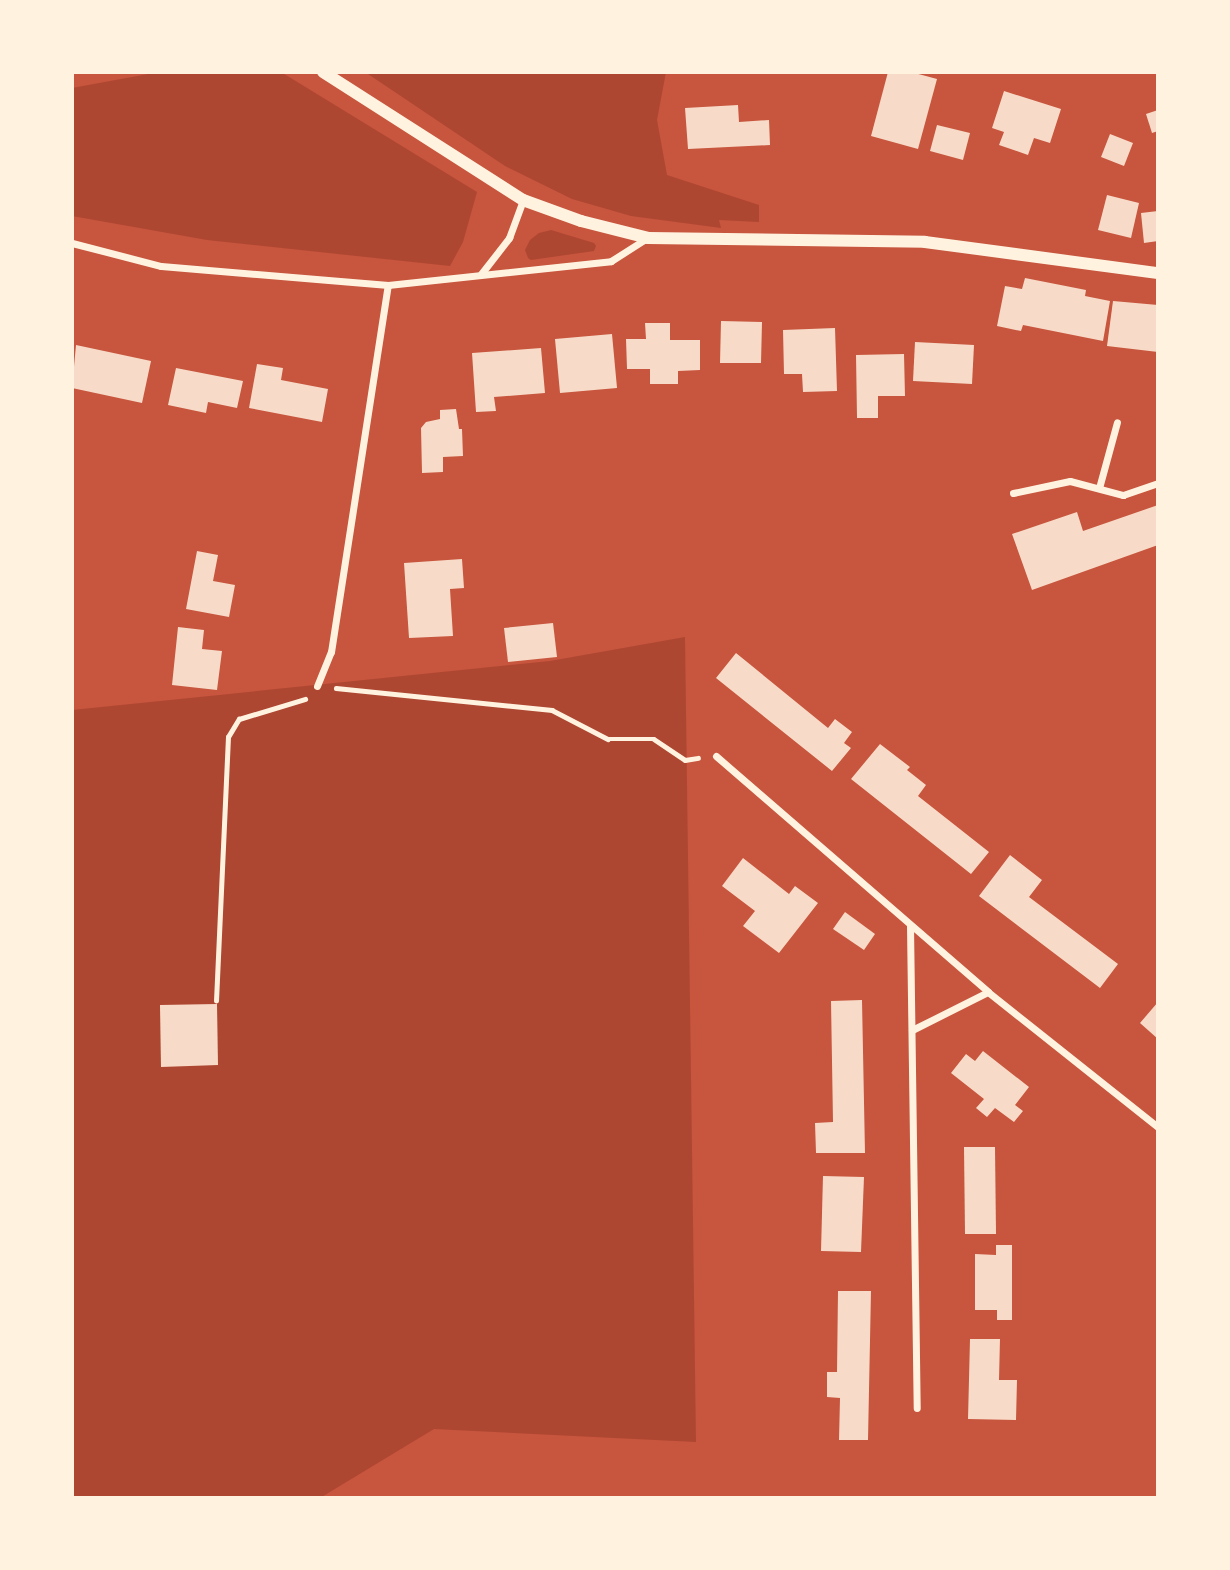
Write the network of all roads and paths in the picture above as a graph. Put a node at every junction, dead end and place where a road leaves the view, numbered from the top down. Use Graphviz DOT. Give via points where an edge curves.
graph roads {
  1 [pos="323,72"];
  2 [pos="523,200"];
  3 [pos="648,238"];
  4 [pos="72,243"];
  5 [pos="1158,273"];
  6 [pos="481,274"];
  7 [pos="388,285"];
  8 [pos="1117,422"];
  9 [pos="1158,483"];
  10 [pos="1099,488"];
  11 [pos="1013,493"];
  12 [pos="317,686"];
  13 [pos="716,756"];
  14 [pos="910,926"];
  15 [pos="988,992"];
  16 [pos="216,1000"];
  17 [pos="912,1030"];
  18 [pos="1158,1127"];
  19 [pos="917,1408"];
  1 -- 2 [label="street"];
  2 -- 3 [label="street"];
  2 -- 6 [label="street" via="509,238"];
  3 -- 5 [label="street" via="925,242"];
  3 -- 6 [label="street" via="611,261"];
  4 -- 7 [label="street" via="161,266"];
  6 -- 7 [label="street"];
  7 -- 12 [label="street" via="331,652"];
  8 -- 10 [label="street"];
  9 -- 10 [label="street" via="1123,495"];
  10 -- 11 [label="street" via="1070,481"];
  12 -- 13 [label="path" via="552,710 608,739 654,739 685,760"];
  12 -- 16 [label="path" via="306,699 239,719 228,737"];
  13 -- 14 [label="street"];
  14 -- 15 [label="street"];
  14 -- 17 [label="street"];
  15 -- 17 [label="street"];
  15 -- 18 [label="street"];
  17 -- 19 [label="street"];
}
